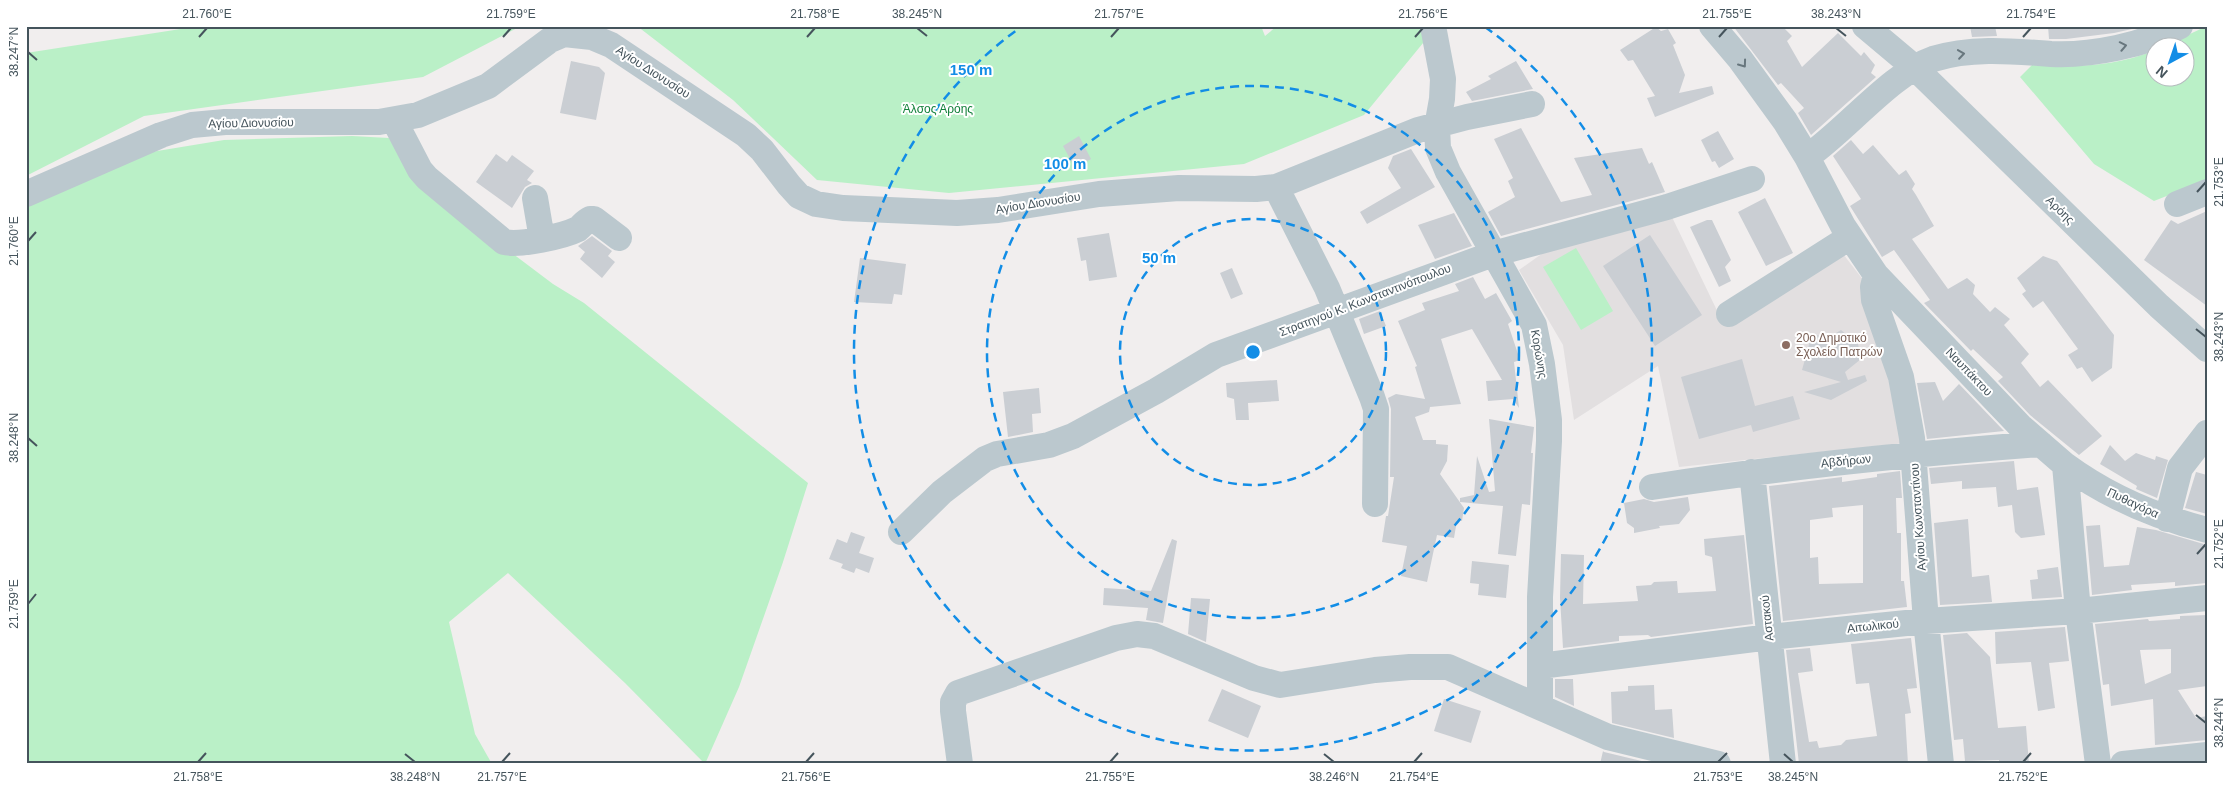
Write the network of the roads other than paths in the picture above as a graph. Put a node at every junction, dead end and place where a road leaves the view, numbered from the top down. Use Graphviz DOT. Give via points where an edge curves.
graph roads {
  1 [pos="1433,26"];
  2 [pos="1712,26"];
  3 [pos="1865,26"];
  4 [pos="2180,26"];
  5 [pos="1915,68"];
  6 [pos="1532,104"];
  7 [pos="394,120"];
  8 [pos="1438,124"];
  9 [pos="1807,157"];
  10 [pos="1752,178"];
  11 [pos="1276,187"];
  12 [pos="2207,192"];
  13 [pos="26,194"];
  14 [pos="535,198"];
  15 [pos="2177,204"];
  16 [pos="1850,237"];
  17 [pos="542,238"];
  18 [pos="619,238"];
  19 [pos="1493,254"];
  20 [pos="1876,275"];
  21 [pos="1338,311"];
  22 [pos="1729,314"];
  23 [pos="2207,349"];
  24 [pos="2207,433"];
  25 [pos="2041,444"];
  26 [pos="1914,453"];
  27 [pos="2064,465"];
  28 [pos="1752,472"];
  29 [pos="1652,487"];
  30 [pos="1375,504"];
  31 [pos="2167,519"];
  32 [pos="2207,530"];
  33 [pos="901,532"];
  34 [pos="2207,598"];
  35 [pos="2078,611"];
  36 [pos="1926,621"];
  37 [pos="1770,637"];
  38 [pos="1540,666"];
  39 [pos="1540,707"];
  40 [pos="2207,755"];
  41 [pos="960,764"];
  42 [pos="1718,764"];
  43 [pos="1783,764"];
  44 [pos="1942,764"];
  45 [pos="2098,764"];
  46 [pos="2123,764"];
  1 -- 8 [label="street, Κορώνης" via="1443,79"];
  2 -- 9 [label="street, Ναυπάκτου, one-way" via="1785,121"];
  3 -- 5 [label="street, Αρόης"];
  5 -- 4 [label="street, one-way" via="1939,58 1980,51 2052,54 2126,46"];
  5 -- 9 [label="street"];
  5 -- 23 [label="street, Αρόης"];
  6 -- 8 [label="street, Αγίου Διονυσίου"];
  7 -- 11 [label="street, Αγίου Διονυσίου" via="418,115 476,92 550,40 572,34 592,37 610,45 711,111 755,143 799,196 824,206 957,213 1091,195 1179,188"];
  7 -- 13 [label="street, Αγίου Διονυσίου" via="192,125 161,135"];
  7 -- 17 [label="street" via="427,178 504,242 520,244"];
  8 -- 11 [label="street, Αγίου Διονυσίου" via="1395,138"];
  8 -- 19 [label="street, Κορώνης" via="1436,136 1442,159"];
  9 -- 16 [label="street, Ναυπάκτου"];
  10 -- 19 [label="street, Στρατηγού Κ. Κωνσταντινόπουλου" via="1667,207"];
  11 -- 21 [label="street"];
  12 -- 15 [label="street"];
  14 -- 17 [label="street"];
  16 -- 20 [label="street, Ναυπάκτου"];
  16 -- 22 [label="street"];
  17 -- 18 [label="street" via="576,230 590,219"];
  19 -- 21 [label="street, Στρατηγού Κ. Κωνσταντινόπουλου"];
  19 -- 38 [label="street, Κορώνης" via="1534,325 1546,391 1549,441 1540,588"];
  20 -- 25 [label="street, Ναυπάκτου"];
  20 -- 26 [label="street, Αγίου Κωνσταντίνου" via="1872,287 1874,300 1901,377"];
  21 -- 30 [label="street" via="1376,409"];
  21 -- 33 [label="street, Στρατηγού Κ. Κωνσταντινόπουλου" via="1216,355 1073,436 1049,445 985,459 942,492"];
  24 -- 31 [label="street" via="2180,468"];
  25 -- 26 [label="street, Αβδήρων"];
  25 -- 27 [label="street, Ναυπάκτου"];
  26 -- 28 [label="street, Αβδήρων"];
  26 -- 36 [label="street, Αγίου Κωνσταντίνου"];
  27 -- 31 [label="street, Πυθαγόρα" via="2109,493"];
  27 -- 35 [label="street"];
  28 -- 29 [label="street, Αβδήρων"];
  28 -- 37 [label="street, Αστακού"];
  31 -- 32 [label="street, Πυθαγόρα"];
  34 -- 35 [label="street, Αιτωλικού"];
  35 -- 36 [label="street, Αιτωλικού"];
  35 -- 45 [label="street"];
  36 -- 37 [label="street, Αιτωλικού"];
  36 -- 44 [label="street, Αγίου Κωνσταντίνου"];
  37 -- 38 [label="street, Αιτωλικού"];
  37 -- 43 [label="street, Αστακού"];
  38 -- 39 [label="street, Κορώνης"];
  39 -- 41 [label="street" via="1448,667 1384,669 1290,685 1274,684 1161,639 1137,634 1116,638 958,693 953,711"];
  39 -- 42 [label="street" via="1608,737"];
  40 -- 46 [label="street"];
}
